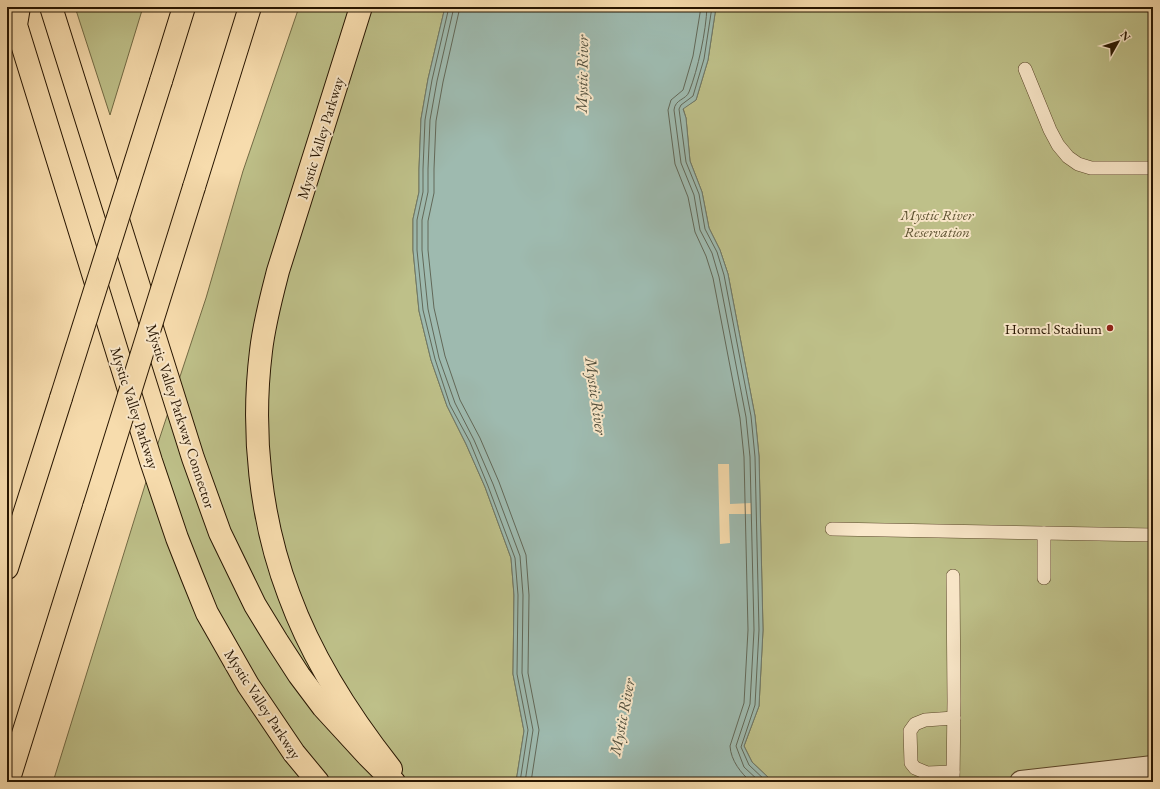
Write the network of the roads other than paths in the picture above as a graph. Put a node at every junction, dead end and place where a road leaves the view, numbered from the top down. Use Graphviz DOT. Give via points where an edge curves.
graph roads {
  1 [pos="19,7"];
  2 [pos="51,7"];
  3 [pos="184,7"];
  4 [pos="250,7"];
  5 [pos="361,7"];
  6 [pos="1024,68"];
  7 [pos="1153,168"];
  8 [pos="832,529"];
  9 [pos="1044,533"];
  10 [pos="1153,535"];
  11 [pos="7,568"];
  12 [pos="953,576"];
  13 [pos="1044,578"];
  14 [pos="954,718"];
  15 [pos="1153,767"];
  16 [pos="953,777"];
  17 [pos="8,782"];
  18 [pos="318,782"];
  19 [pos="394,782"];
  20 [pos="401,782"];
  21 [pos="1020,782"];
  1 -- 18 [label="main road, Mystic Valley Parkway" via="16,25 177,538 208,613 231,656 294,753"];
  2 -- 19 [label="main road, Mystic Valley Parkway Connector" via="193,458 220,533 255,605 299,675 328,712"];
  3 -- 11 [label="main road, bridge"];
  4 -- 17 [label="main road, bridge"];
  5 -- 20 [label="main road, Mystic Valley Parkway" via="268,307 258,371 258,428 267,515 291,601 336,689 371,743"];
  6 -- 7 [label="lane" via="1050,130 1068,157 1078,164 1091,168"];
  8 -- 9 [label="lane"];
  9 -- 10 [label="lane"];
  9 -- 13 [label="lane"];
  12 -- 14 [label="lane"];
  14 -- 16 [label="lane"];
  14 -- 16 [label="lane" via="925,720 915,724 910,731 912,763 915,768 927,773"];
  15 -- 21 [label="street"];
}
